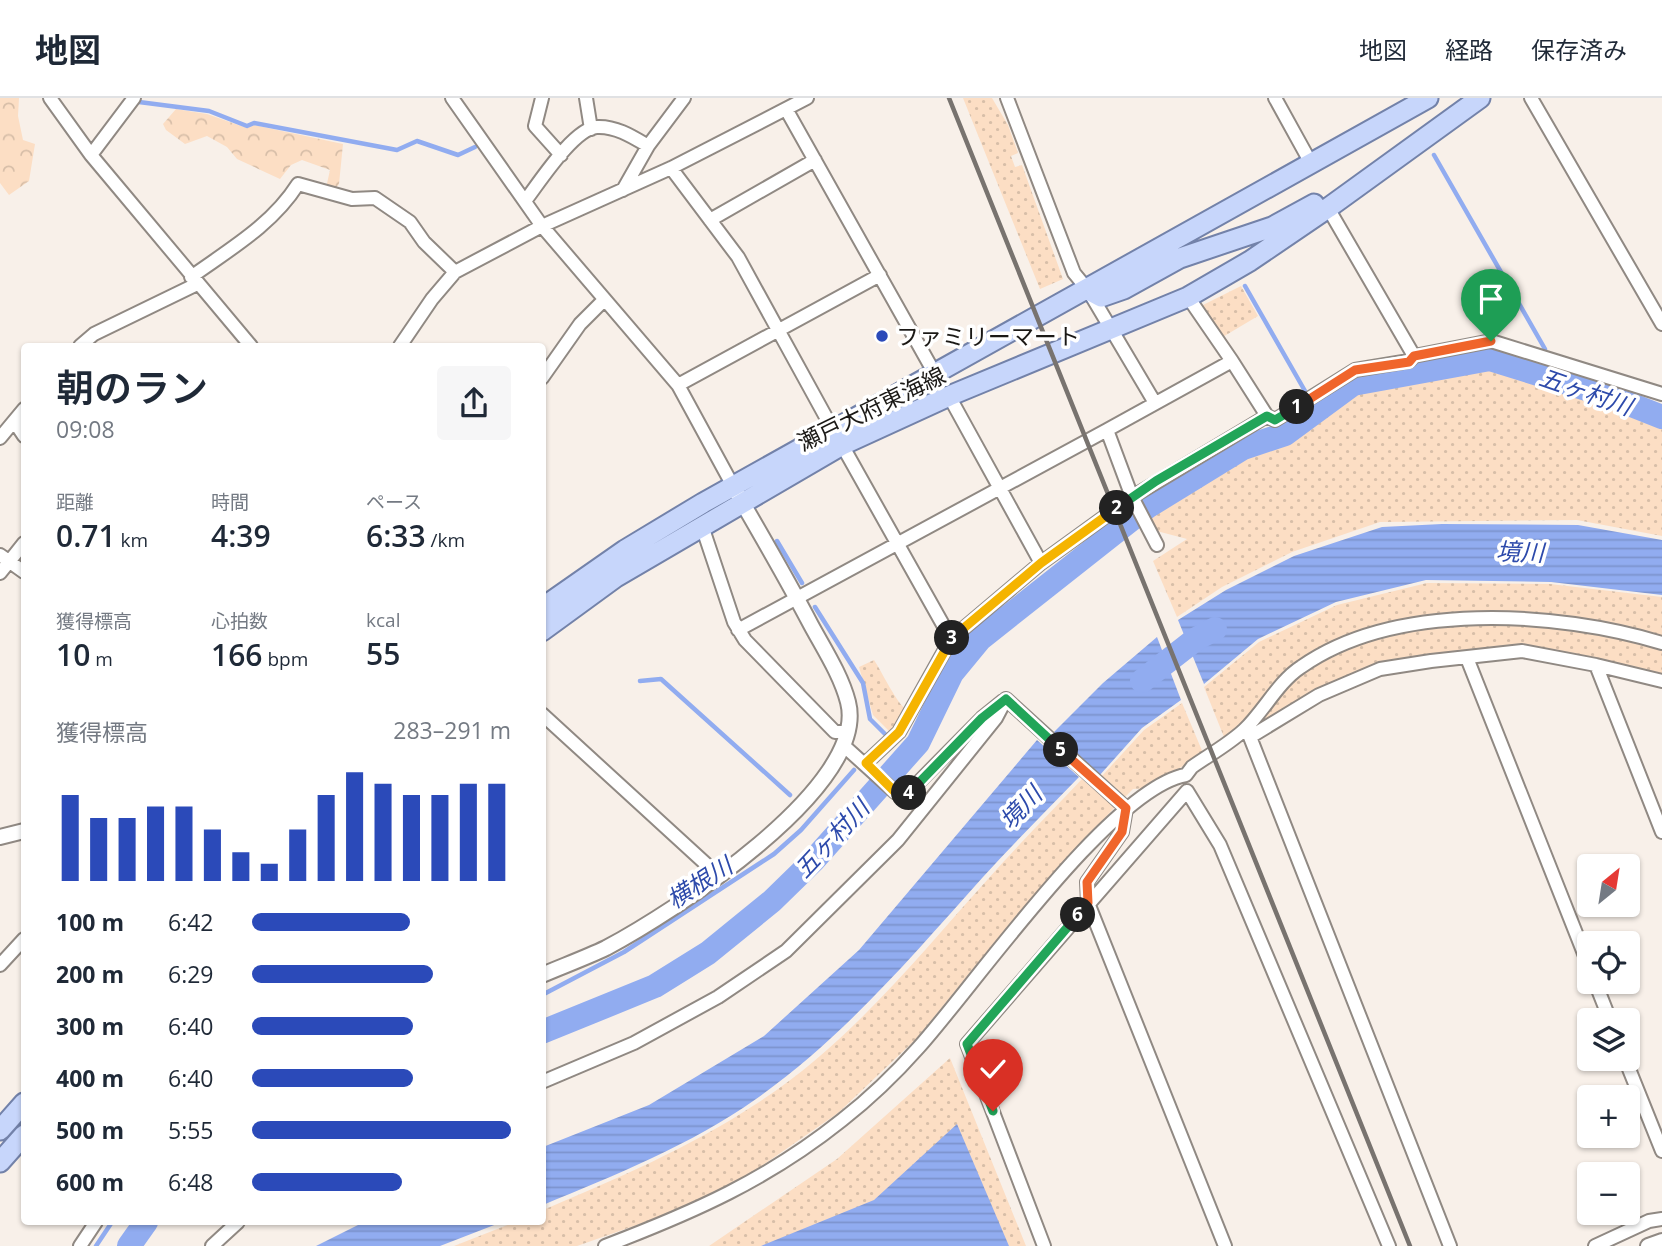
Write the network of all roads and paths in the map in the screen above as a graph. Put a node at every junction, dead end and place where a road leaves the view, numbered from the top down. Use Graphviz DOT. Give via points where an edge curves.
graph roads {
  1 [pos="50,98"];
  2 [pos="134,98"];
  3 [pos="452,98"];
  4 [pos="542,98"];
  5 [pos="586,98"];
  6 [pos="684,98"];
  7 [pos="807,98"];
  8 [pos="1007,98"];
  9 [pos="1275,98"];
  10 [pos="1428,98"];
  11 [pos="1480,98"];
  12 [pos="1531,98"];
  13 [pos="790,104"];
  14 [pos="591,129"];
  15 [pos="648,146"];
  16 [pos="91,155"];
  17 [pos="561,155"];
  18 [pos="815,160"];
  19 [pos="1312,164"];
  20 [pos="1382,167"];
  21 [pos="671,168"];
  22 [pos="622,190"];
  23 [pos="525,201"];
  24 [pos="1328,208"];
  25 [pos="710,220"];
  26 [pos="542,226"];
  27 [pos="456,272"];
  28 [pos="880,275"];
  29 [pos="194,281"];
  30 [pos="1088,289"];
  31 [pos="1188,296"];
  32 [pos="604,300"];
  33 [pos="1662,324"];
  34 [pos="1111,329"];
  35 [pos="779,330"];
  36 [pos="84,343"];
  37 [pos="248,343"];
  38 [pos="402,343"];
  39 [pos="1414,356"];
  40 [pos="1232,361"];
  41 [pos="546,372"];
  42 [pos="935,373"];
  43 [pos="678,385"];
  44 [pos="1662,394"];
  45 [pos="949,396"];
  46 [pos="1154,403"];
  47 [pos="21,413"];
  48 [pos="1267,416"];
  49 [pos="14,421"];
  50 [pos="1107,430"];
  51 [pos="21,432"];
  52 [pos="838,437"];
  53 [pos="0,438"];
  54 [pos="733,486"];
  55 [pos="998,486"];
  56 [pos="1133,498"];
  57 [pos="744,504"];
  58 [pos="703,529"];
  59 [pos="898,544"];
  60 [pos="21,545"];
  61 [pos="1157,545"];
  62 [pos="5,558"];
  63 [pos="1041,563"];
  64 [pos="21,570"];
  65 [pos="0,573"];
  66 [pos="797,598"];
  67 [pos="546,605"];
  68 [pos="546,628"];
  69 [pos="738,629"];
  70 [pos="951,639"];
  71 [pos="1662,643"];
  72 [pos="1467,658"];
  73 [pos="1596,664"];
  74 [pos="1662,681"];
  75 [pos="1006,699"];
  76 [pos="546,718"];
  77 [pos="1246,734"];
  78 [pos="845,738"];
  79 [pos="868,765"];
  80 [pos="1186,775"];
  81 [pos="1186,791"];
  82 [pos="1126,808"];
  83 [pos="21,832"];
  84 [pos="1662,832"];
  85 [pos="0,837"];
  86 [pos="718,875"];
  87 [pos="1088,903"];
  88 [pos="1577,936"];
  89 [pos="21,942"];
  90 [pos="0,965"];
  91 [pos="546,973"];
  92 [pos="1630,1071"];
  93 [pos="546,1080"];
  94 [pos="21,1107"];
  95 [pos="0,1130"];
  96 [pos="21,1138"];
  97 [pos="1662,1151"];
  98 [pos="0,1162"];
  99 [pos="1662,1219"];
  100 [pos="94,1225"];
  101 [pos="235,1225"];
  102 [pos="1662,1241"];
  103 [pos="80,1246"];
  104 [pos="212,1246"];
  105 [pos="606,1246"];
  106 [pos="1044,1246"];
  107 [pos="1225,1246"];
  108 [pos="1389,1246"];
  109 [pos="1450,1246"];
  110 [pos="1595,1246"];
  111 [pos="1648,1246"];
  1 -- 16 [label="street"];
  2 -- 16 [label="street"];
  3 -- 23 [label="street"];
  4 -- 17 [label="street" via="535,126"];
  5 -- 14 [label="street"];
  6 -- 15 [label="street"];
  7 -- 13 [label="street"];
  8 -- 30 [label="street" via="1074,273"];
  9 -- 19 [label="street"];
  10 -- 19 [label="main road, 瀬戸大府東海線"];
  11 -- 20 [label="main road, 瀬戸大府東海線"];
  12 -- 33 [label="street"];
  13 -- 18 [label="street"];
  13 -- 21 [label="street"];
  14 -- 15 [label="street" via="625,132"];
  14 -- 17 [label="street"];
  15 -- 22 [label="street"];
  16 -- 29 [label="street"];
  17 -- 23 [label="street"];
  18 -- 25 [label="street"];
  18 -- 28 [label="street"];
  19 -- 30 [label="main road, 瀬戸大府東海線"];
  20 -- 24 [label="main road, 瀬戸大府東海線"];
  20 -- 30 [label="main road" via="1349,180 1272,227 1180,258 1124,289 1101,297"];
  21 -- 22 [label="street"];
  21 -- 25 [label="street"];
  22 -- 26 [label="street"];
  23 -- 26 [label="street"];
  24 -- 31 [label="main road, 瀬戸大府東海線"];
  24 -- 39 [label="street"];
  25 -- 35 [label="street" via="738,257"];
  26 -- 27 [label="street"];
  26 -- 32 [label="street"];
  27 -- 29 [label="street" via="410,222 375,198 352,199 298,184 259,229"];
  27 -- 38 [label="street"];
  28 -- 35 [label="street"];
  28 -- 42 [label="street"];
  29 -- 36 [label="street"];
  29 -- 37 [label="street"];
  30 -- 34 [label="street"];
  30 -- 42 [label="main road, 瀬戸大府東海線"];
  31 -- 34 [label="main road, 瀬戸大府東海線"];
  31 -- 40 [label="street"];
  32 -- 41 [label="street" via="580,324"];
  32 -- 43 [label="street"];
  34 -- 45 [label="main road, 瀬戸大府東海線"];
  34 -- 46 [label="street"];
  35 -- 43 [label="street"];
  35 -- 52 [label="street"];
  39 -- 44 [label="street" via="1491,341"];
  39 -- 48 [label="street" via="1409,362 1355,370 1275,420"];
  40 -- 46 [label="street"];
  40 -- 48 [label="street"];
  42 -- 52 [label="main road, 瀬戸大府東海線"];
  43 -- 54 [label="street"];
  45 -- 52 [label="main road, 瀬戸大府東海線"];
  45 -- 55 [label="street"];
  46 -- 50 [label="street"];
  47 -- 49 [label="street"];
  48 -- 56 [label="street"];
  49 -- 51 [label="street"];
  49 -- 53 [label="street"];
  50 -- 55 [label="street"];
  50 -- 56 [label="street"];
  52 -- 54 [label="main road, 瀬戸大府東海線"];
  52 -- 57 [label="main road, 瀬戸大府東海線"];
  52 -- 59 [label="street"];
  54 -- 57 [label="street"];
  54 -- 67 [label="main road, 瀬戸大府東海線" via="625,550"];
  55 -- 59 [label="street"];
  55 -- 63 [label="street"];
  56 -- 61 [label="street"];
  56 -- 63 [label="street"];
  57 -- 58 [label="main road, 瀬戸大府東海線"];
  57 -- 66 [label="street"];
  58 -- 68 [label="main road, 瀬戸大府東海線" via="616,577"];
  58 -- 69 [label="street"];
  59 -- 66 [label="street"];
  59 -- 70 [label="street"];
  60 -- 62 [label="street"];
  62 -- 64 [label="street"];
  62 -- 65 [label="street"];
  63 -- 70 [label="street"];
  66 -- 69 [label="street"];
  66 -- 78 [label="street" via="848,702"];
  69 -- 78 [label="street"];
  70 -- 79 [label="street" via="899,732"];
  71 -- 77 [label="street" via="1627,632 1514,617 1432,621 1349,641 1299,667"];
  72 -- 73 [label="street" via="1522,652"];
  72 -- 77 [label="street" via="1380,669"];
  72 -- 88 [label="street"];
  73 -- 74 [label="street"];
  73 -- 84 [label="street"];
  75 -- 79 [label="street" via="908,793 895,792"];
  75 -- 82 [label="street"];
  75 -- 93 [label="street" via="996,718 898,840 786,951 718,997 634,1043"];
  76 -- 86 [label="street"];
  77 -- 80 [label="street"];
  77 -- 109 [label="street"];
  78 -- 79 [label="street"];
  78 -- 86 [label="street" via="830,771 802,807"];
  80 -- 81 [label="street"];
  80 -- 82 [label="street" via="1171,778"];
  81 -- 87 [label="street"];
  81 -- 108 [label="street" via="1220,845"];
  82 -- 87 [label="street" via="1122,832 1087,882"];
  82 -- 105 [label="street" via="1044,896 918,1049 843,1120 761,1178 695,1212"];
  83 -- 85 [label="street"];
  86 -- 91 [label="street" via="606,947"];
  87 -- 106 [label="street" via="967,1044"];
  87 -- 107 [label="street"];
  89 -- 90 [label="street"];
  92 -- 97 [label="street"];
  94 -- 95 [label="main road"];
  96 -- 98 [label="main road"];
  99 -- 110 [label="street"];
  100 -- 103 [label="street"];
  101 -- 104 [label="street"];
  102 -- 111 [label="street"];
}
